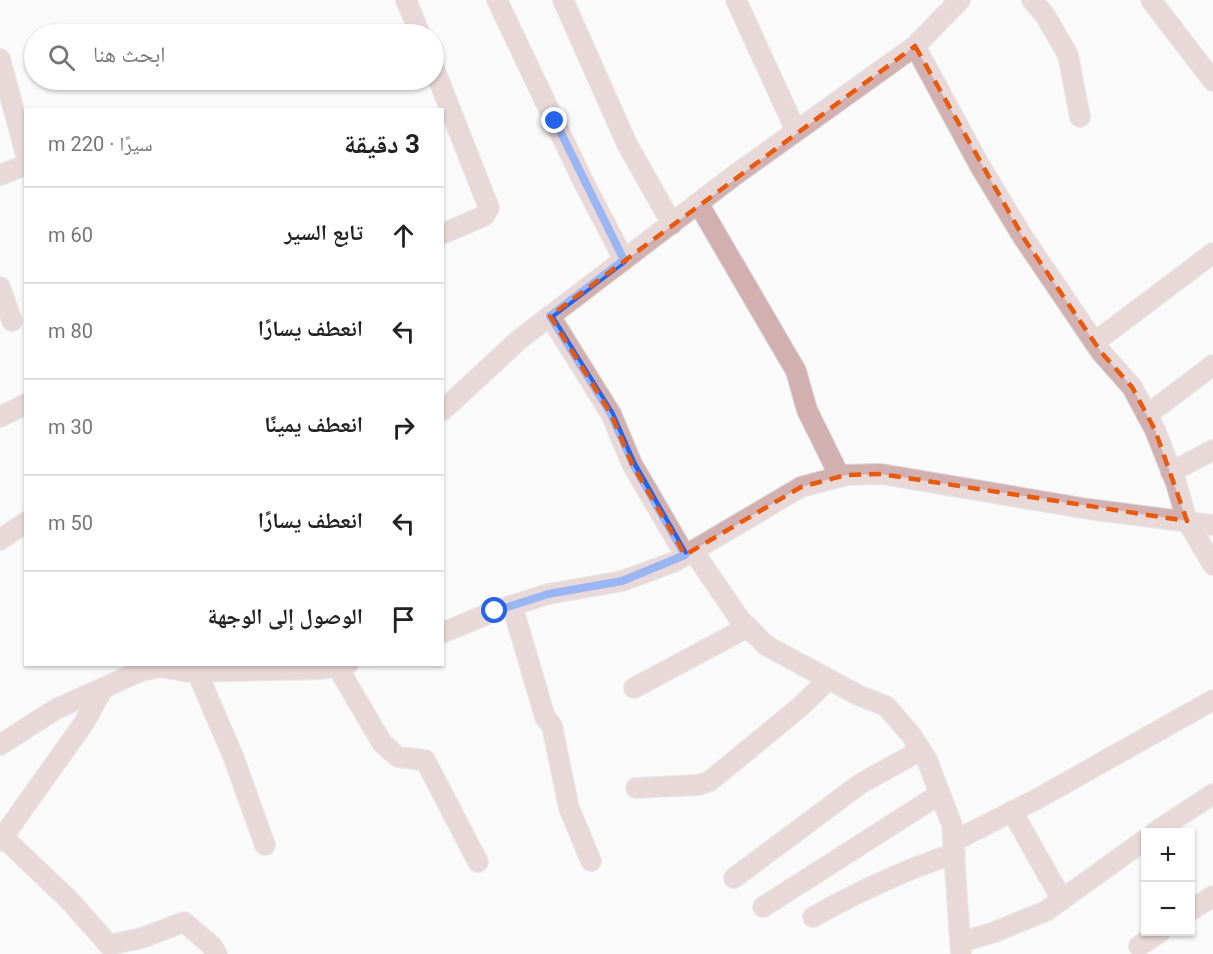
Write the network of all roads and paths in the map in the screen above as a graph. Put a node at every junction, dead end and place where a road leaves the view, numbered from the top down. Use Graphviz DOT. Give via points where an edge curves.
graph roads {
  1 [pos="406,0"];
  2 [pos="496,0"];
  3 [pos="563,0"];
  4 [pos="736,0"];
  5 [pos="960,0"];
  6 [pos="1032,0"];
  7 [pos="1151,0"];
  8 [pos="416,24"];
  9 [pos="915,46"];
  10 [pos="0,59"];
  11 [pos="1213,81"];
  12 [pos="440,90"];
  13 [pos="1080,117"];
  14 [pos="796,131"];
  15 [pos="451,134"];
  16 [pos="24,148"];
  17 [pos="24,166"];
  18 [pos="0,175"];
  19 [pos="698,203"];
  20 [pos="672,224"];
  21 [pos="444,233"];
  22 [pos="1213,253"];
  23 [pos="624,260"];
  24 [pos="0,287"];
  25 [pos="550,316"];
  26 [pos="12,321"];
  27 [pos="1095,342"];
  28 [pos="1213,365"];
  29 [pos="24,405"];
  30 [pos="444,409"];
  31 [pos="1147,415"];
  32 [pos="0,417"];
  33 [pos="1213,450"];
  34 [pos="1171,472"];
  35 [pos="840,477"];
  36 [pos="1187,521"];
  37 [pos="24,523"];
  38 [pos="1213,525"];
  39 [pos="0,540"];
  40 [pos="689,553"];
  41 [pos="1213,565"];
  42 [pos="513,605"];
  43 [pos="748,627"];
  44 [pos="444,632"];
  45 [pos="313,666"];
  46 [pos="344,666"];
  47 [pos="191,670"];
  48 [pos="828,680"];
  49 [pos="634,688"];
  50 [pos="102,690"];
  51 [pos="1213,700"];
  52 [pos="0,745"];
  53 [pos="921,750"];
  54 [pos="636,788"];
  55 [pos="940,794"];
  56 [pos="1213,794"];
  57 [pos="1012,812"];
  58 [pos="1161,828"];
  59 [pos="2,839"];
  60 [pos="1141,842"];
  61 [pos="265,845"];
  62 [pos="954,847"];
  63 [pos="591,861"];
  64 [pos="478,862"];
  65 [pos="734,878"];
  66 [pos="1213,896"];
  67 [pos="1062,900"];
  68 [pos="762,907"];
  69 [pos="1195,908"];
  70 [pos="813,917"];
  71 [pos="1154,936"];
  72 [pos="1139,946"];
  73 [pos="961,948"];
  74 [pos="217,954"];
  1 -- 8 [label="street"];
  2 -- 23 [label="street"];
  3 -- 20 [label="street" via="627,144"];
  4 -- 14 [label="street"];
  5 -- 9 [label="street"];
  6 -- 13 [label="street" via="1068,55"];
  7 -- 11 [label="street"];
  9 -- 14 [label="street"];
  9 -- 27 [label="street" via="1011,217"];
  10 -- 16 [label="street"];
  12 -- 15 [label="street"];
  14 -- 19 [label="street"];
  15 -- 21 [label="street" via="489,208 484,216"];
  17 -- 18 [label="street"];
  19 -- 20 [label="street"];
  19 -- 35 [label="street" via="796,371 807,410"];
  20 -- 23 [label="street"];
  22 -- 27 [label="street"];
  23 -- 25 [label="street"];
  24 -- 26 [label="street"];
  25 -- 30 [label="street"];
  25 -- 40 [label="street" via="611,414 633,464"];
  27 -- 31 [label="street" via="1132,387"];
  28 -- 31 [label="street"];
  29 -- 32 [label="street"];
  31 -- 34 [label="street"];
  33 -- 34 [label="street"];
  34 -- 36 [label="street"];
  35 -- 36 [label="street" via="881,474 1088,509"];
  35 -- 40 [label="street" via="801,487"];
  36 -- 38 [label="street"];
  36 -- 41 [label="street"];
  37 -- 39 [label="street"];
  40 -- 42 [label="street" via="622,581 548,594"];
  40 -- 43 [label="street"];
  42 -- 44 [label="street"];
  42 -- 63 [label="street" via="545,717 552,726 569,808"];
  43 -- 48 [label="street" via="767,646"];
  43 -- 49 [label="street"];
  45 -- 47 [label="street"];
  46 -- 64 [label="street" via="382,743 398,757 425,760"];
  47 -- 50 [label="street" via="141,671"];
  47 -- 61 [label="street" via="233,756"];
  48 -- 53 [label="street" via="886,706"];
  48 -- 54 [label="street" via="710,781"];
  50 -- 52 [label="street" via="56,709"];
  50 -- 59 [label="street" via="84,723"];
  51 -- 57 [label="street"];
  53 -- 55 [label="street"];
  53 -- 65 [label="street" via="860,784"];
  55 -- 62 [label="street" via="952,825"];
  55 -- 68 [label="street"];
  56 -- 58 [label="street"];
  57 -- 62 [label="street"];
  57 -- 67 [label="street"];
  59 -- 74 [label="street" via="70,901 109,945 184,922"];
  60 -- 67 [label="street"];
  62 -- 70 [label="street"];
  62 -- 73 [label="street"];
  66 -- 69 [label="street"];
  67 -- 73 [label="street" via="1046,911"];
  71 -- 72 [label="street"];
}
